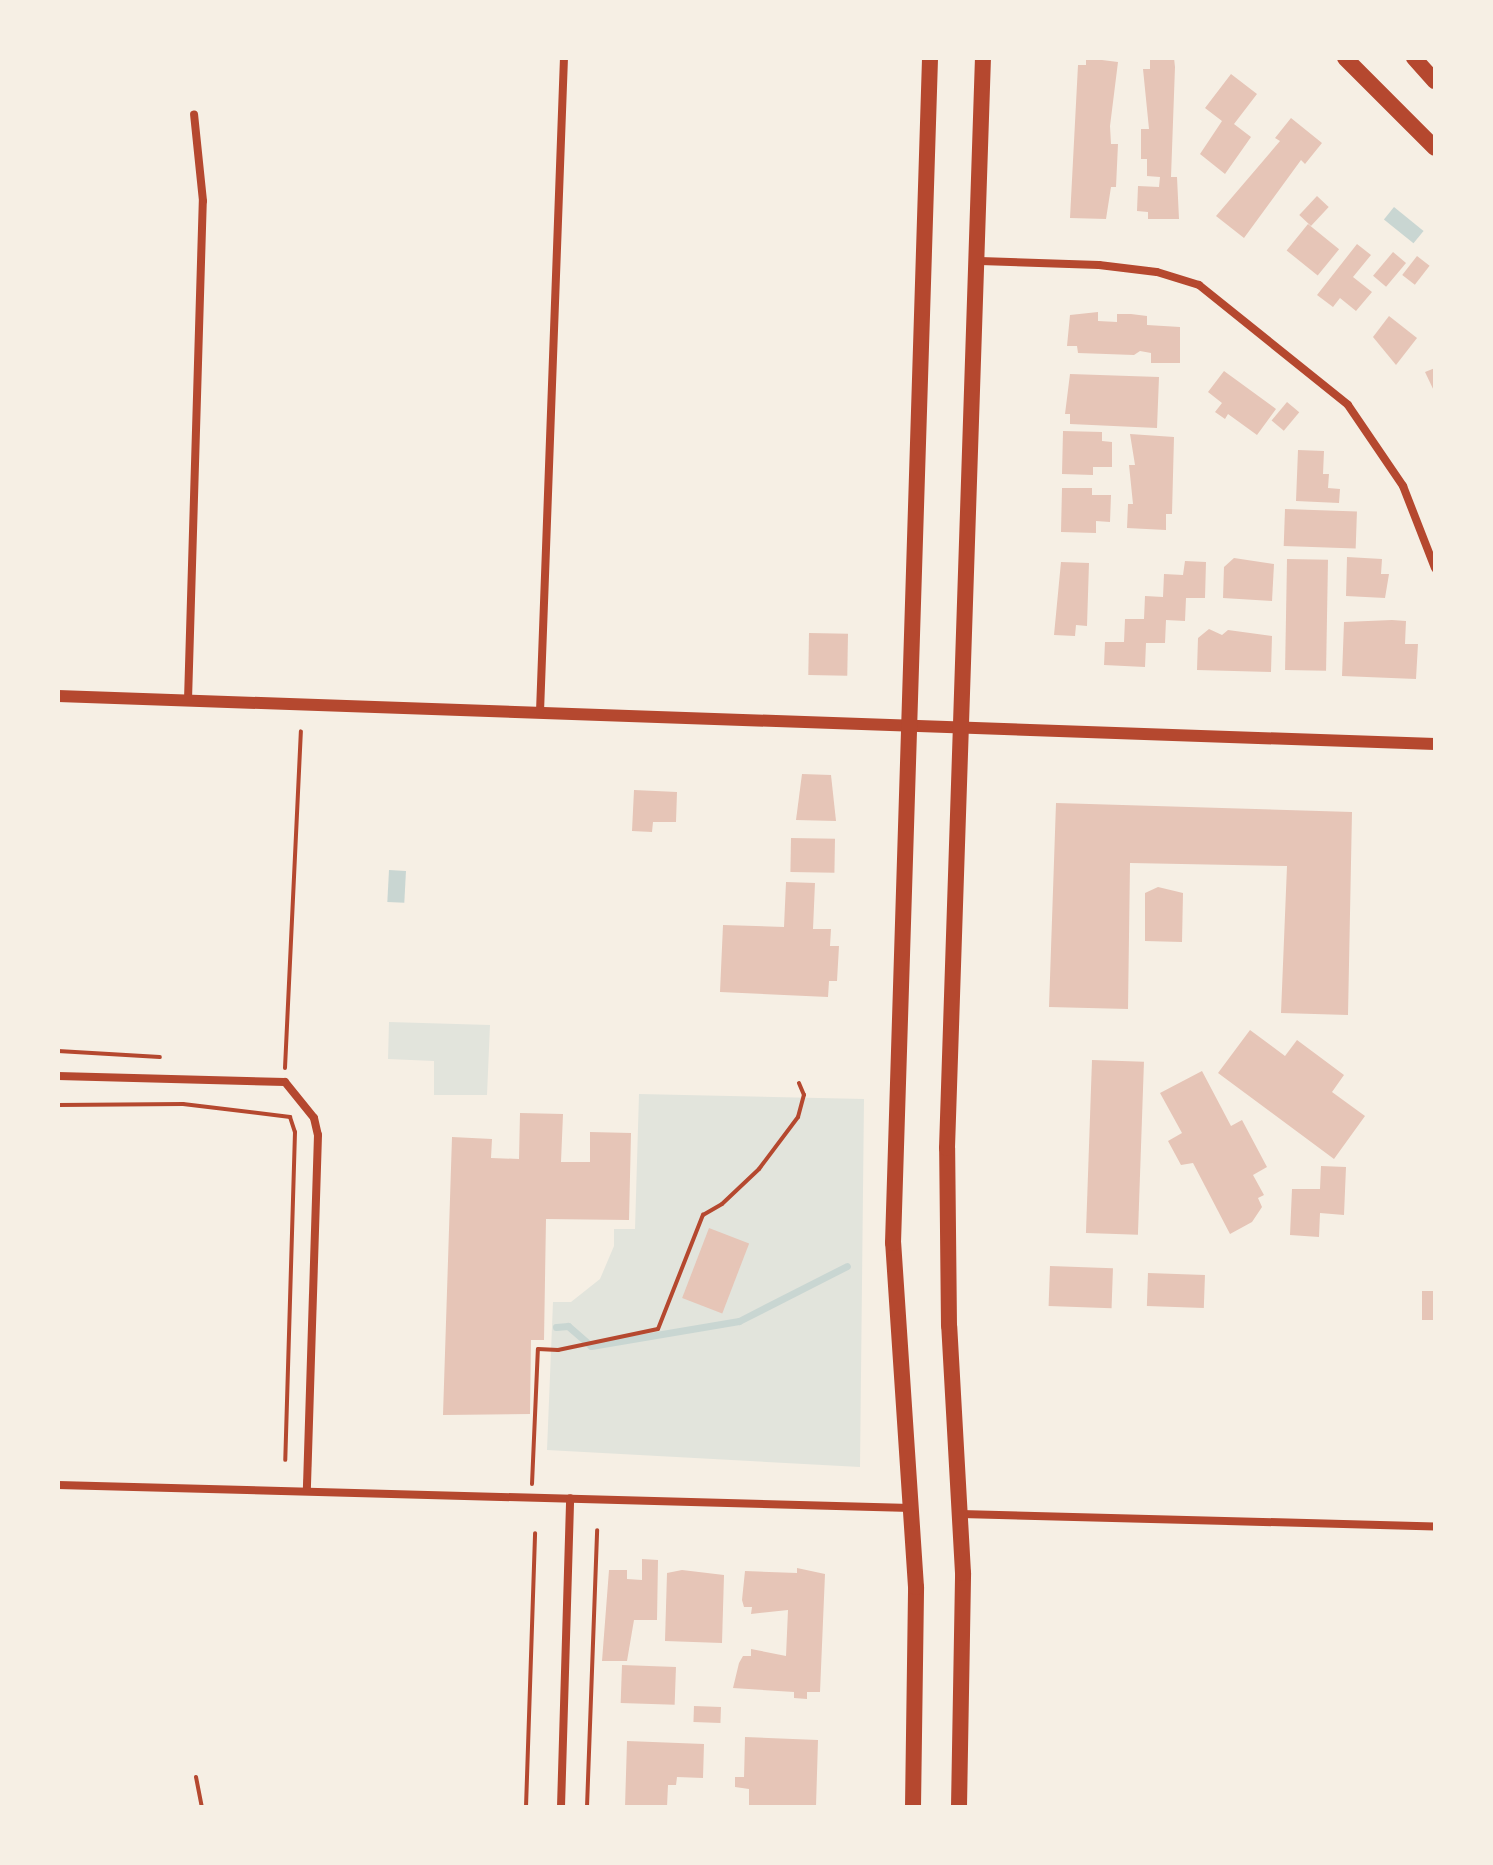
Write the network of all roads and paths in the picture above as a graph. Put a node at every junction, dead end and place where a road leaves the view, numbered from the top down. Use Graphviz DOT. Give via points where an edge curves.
graph roads {
  1 [pos="564,58"];
  2 [pos="930,58"];
  3 [pos="983,58"];
  4 [pos="1345,58"];
  5 [pos="1414,58"];
  6 [pos="1435,81"];
  7 [pos="194,114"];
  8 [pos="1435,148"];
  9 [pos="980,261"];
  10 [pos="1435,568"];
  11 [pos="58,696"];
  12 [pos="188,700"];
  13 [pos="540,712"];
  14 [pos="910,724"];
  15 [pos="962,728"];
  16 [pos="301,731"];
  17 [pos="1435,744"];
  18 [pos="58,1051"];
  19 [pos="160,1057"];
  20 [pos="58,1076"];
  21 [pos="285,1082"];
  22 [pos="799,1083"];
  23 [pos="58,1105"];
  24 [pos="285,1460"];
  25 [pos="58,1485"];
  26 [pos="307,1491"];
  27 [pos="533,1497"];
  28 [pos="570,1498"];
  29 [pos="911,1508"];
  30 [pos="961,1514"];
  31 [pos="1435,1526"];
  32 [pos="597,1530"];
  33 [pos="535,1533"];
  34 [pos="196,1777"];
  35 [pos="202,1807"];
  36 [pos="526,1807"];
  37 [pos="561,1807"];
  38 [pos="587,1807"];
  39 [pos="913,1807"];
  40 [pos="959,1807"];
  1 -- 13 [label="street"];
  2 -- 14 [label="main road"];
  3 -- 9 [label="main road"];
  4 -- 8 [label="main road"];
  5 -- 6 [label="main road"];
  7 -- 12 [label="street" via="203,201"];
  9 -- 10 [label="street" via="1125,268 1199,285 1348,405 1403,486"];
  9 -- 15 [label="main road"];
  11 -- 12 [label="street"];
  12 -- 13 [label="street"];
  13 -- 14 [label="street"];
  14 -- 15 [label="street"];
  14 -- 29 [label="main road" via="893,1243"];
  15 -- 17 [label="street"];
  15 -- 30 [label="main road" via="947,1227"];
  16 -- 21 [label="path" via="296,913 286,968"];
  18 -- 19 [label="path"];
  20 -- 21 [label="street"];
  21 -- 26 [label="street" via="314,1118 318,1135"];
  22 -- 27 [label="path" via="804,1095 798,1117 759,1169 703,1215 658,1329 570,1348 538,1349"];
  23 -- 24 [label="path" via="183,1104 290,1117 295,1132"];
  25 -- 26 [label="street"];
  26 -- 27 [label="street"];
  27 -- 28 [label="street"];
  28 -- 29 [label="street"];
  28 -- 37 [label="street"];
  29 -- 39 [label="main road" via="916,1587"];
  30 -- 31 [label="street"];
  30 -- 40 [label="main road"];
  32 -- 38 [label="path"];
  33 -- 36 [label="path"];
  34 -- 35 [label="path"];
}
